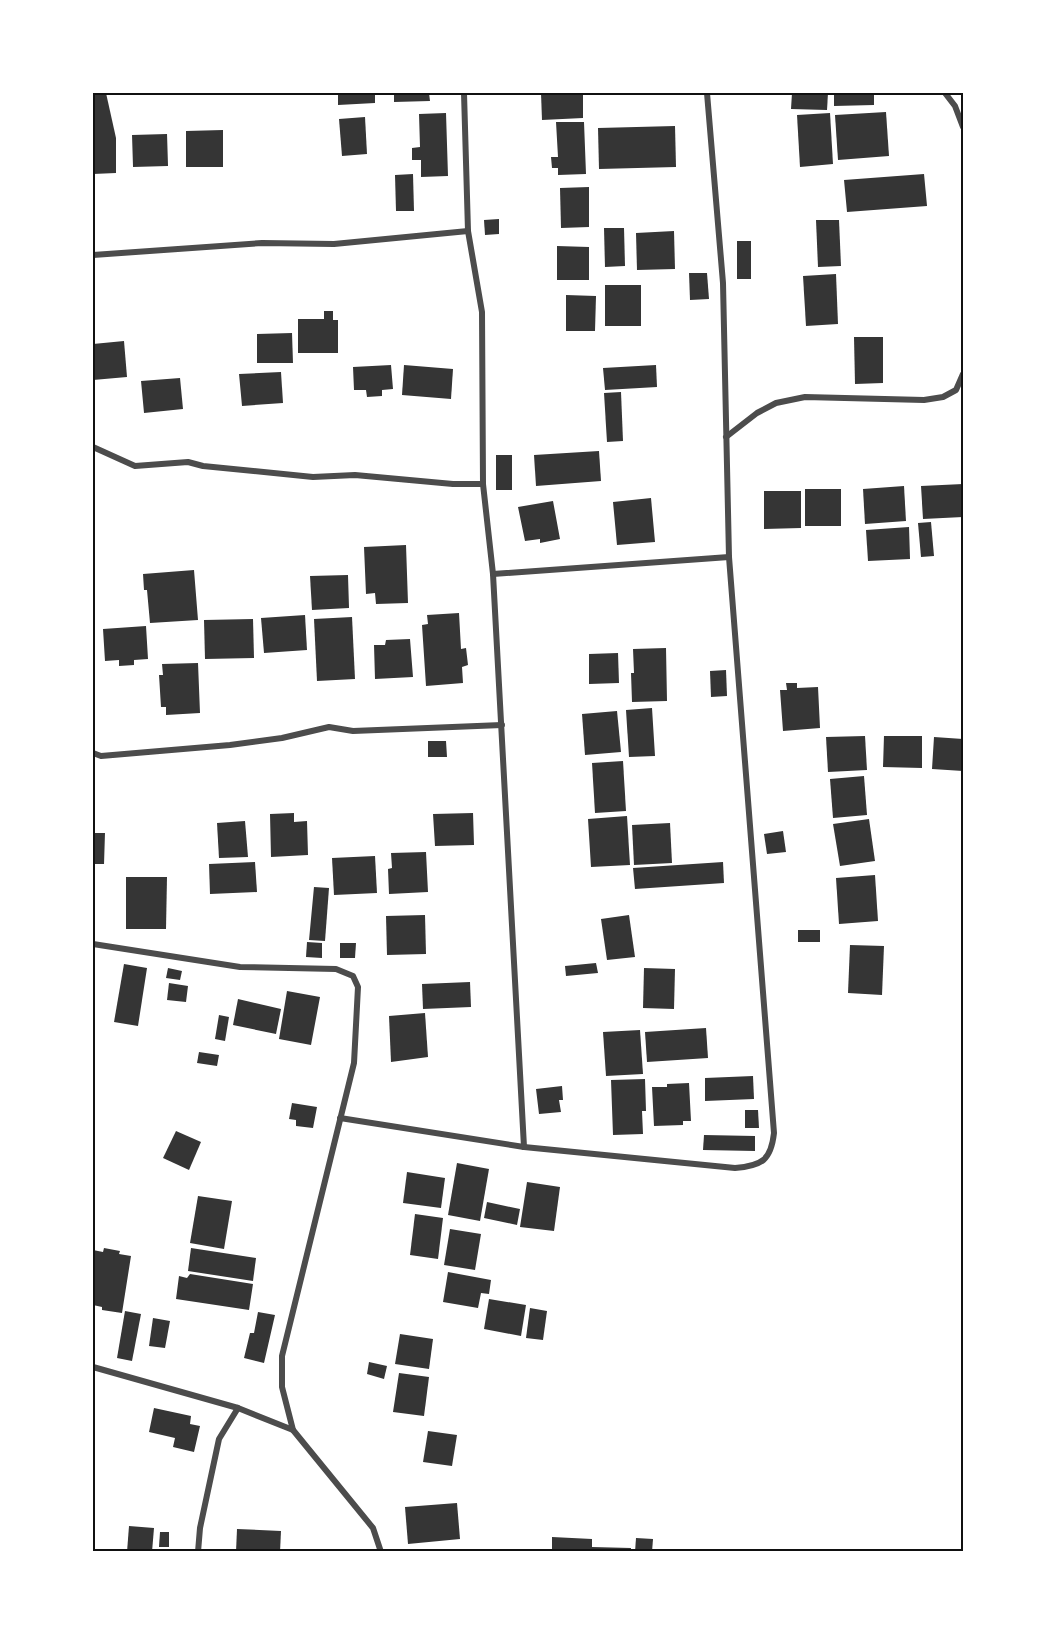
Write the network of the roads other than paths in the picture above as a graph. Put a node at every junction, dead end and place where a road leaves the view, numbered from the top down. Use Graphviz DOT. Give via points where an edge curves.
graph roads {
  1 [pos="464,93"];
  2 [pos="707,93"];
  3 [pos="945,93"];
  4 [pos="963,127"];
  5 [pos="468,231"];
  6 [pos="93,255"];
  7 [pos="963,374"];
  8 [pos="726,437"];
  9 [pos="93,447"];
  10 [pos="483,484"];
  11 [pos="729,557"];
  12 [pos="493,574"];
  13 [pos="502,725"];
  14 [pos="93,753"];
  15 [pos="93,944"];
  16 [pos="340,1118"];
  17 [pos="524,1148"];
  18 [pos="93,1367"];
  19 [pos="238,1408"];
  20 [pos="293,1430"];
  21 [pos="198,1552"];
  22 [pos="381,1552"];
  1 -- 5 [label="street"];
  2 -- 8 [label="street" via="723,284"];
  3 -- 4 [label="street"];
  5 -- 6 [label="street" via="334,244 262,243"];
  5 -- 10 [label="street" via="482,312"];
  7 -- 8 [label="street" via="957,390 924,400 805,397 776,403"];
  8 -- 11 [label="street"];
  9 -- 10 [label="street" via="135,466 188,462 313,477 355,475"];
  10 -- 12 [label="street"];
  11 -- 12 [label="street"];
  11 -- 17 [label="street" via="774,1133 772,1150 751,1167 735,1168"];
  12 -- 13 [label="street"];
  13 -- 14 [label="street" via="353,731 329,728 230,745 101,756"];
  13 -- 17 [label="street"];
  15 -- 16 [label="street" via="240,967 336,969 353,976 358,987 354,1063"];
  16 -- 17 [label="street"];
  16 -- 20 [label="street" via="282,1356 282,1387"];
  18 -- 19 [label="street"];
  19 -- 20 [label="street"];
  19 -- 21 [label="street" via="219,1439"];
  20 -- 22 [label="street" via="373,1528"];
}
